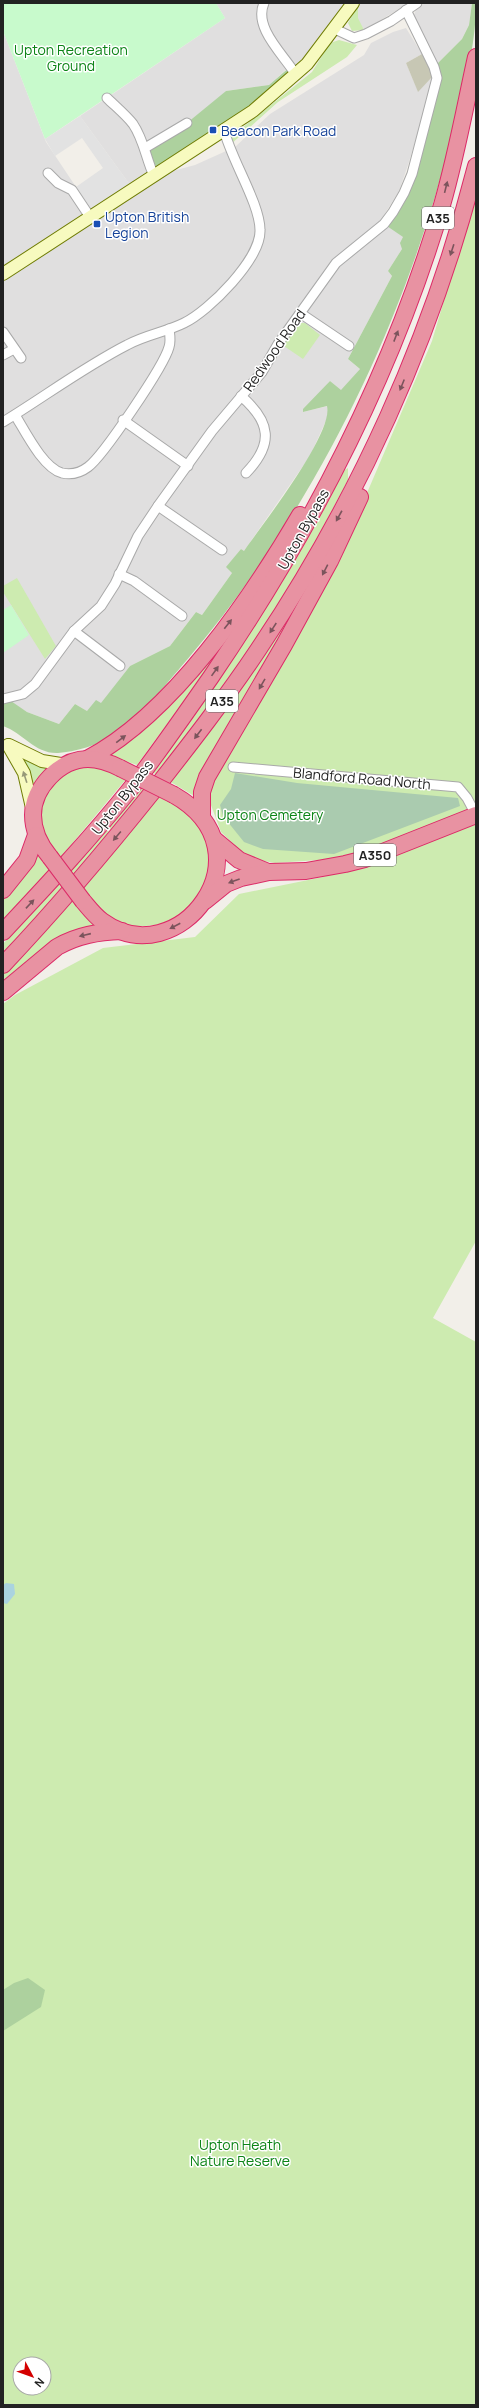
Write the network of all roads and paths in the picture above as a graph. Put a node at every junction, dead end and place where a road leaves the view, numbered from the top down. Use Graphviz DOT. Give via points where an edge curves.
graph roads {
  1 [pos="264,3"];
  2 [pos="353,3"];
  3 [pos="417,3"];
  4 [pos="406,10"];
  5 [pos="335,30"];
  6 [pos="476,57"];
  7 [pos="296,75"];
  8 [pos="107,98"];
  9 [pos="187,123"];
  10 [pos="224,130"];
  11 [pos="145,148"];
  12 [pos="476,166"];
  13 [pos="48,173"];
  14 [pos="154,176"];
  15 [pos="90,217"];
  16 [pos="4,270"];
  17 [pos="300,313"];
  18 [pos="169,329"];
  19 [pos="3,332"];
  20 [pos="349,346"];
  21 [pos="14,349"];
  22 [pos="3,356"];
  23 [pos="21,358"];
  24 [pos="381,373"];
  25 [pos="241,396"];
  26 [pos="394,406"];
  27 [pos="15,415"];
  28 [pos="123,420"];
  29 [pos="3,422"];
  30 [pos="188,466"];
  31 [pos="246,472"];
  32 [pos="158,506"];
  33 [pos="222,550"];
  34 [pos="119,574"];
  35 [pos="182,616"];
  36 [pos="74,631"];
  37 [pos="120,666"];
  38 [pos="3,699"];
  39 [pos="6,743"];
  40 [pos="87,759"];
  41 [pos="67,764"];
  42 [pos="233,767"];
  43 [pos="33,813"];
  44 [pos="476,815"];
  45 [pos="202,817"];
  46 [pos="36,835"];
  47 [pos="215,840"];
  48 [pos="269,872"];
  49 [pos="3,890"];
  50 [pos="205,901"];
  51 [pos="123,931"];
  52 [pos="3,932"];
  53 [pos="3,965"];
  54 [pos="3,992"];
  1 -- 7 [label="street" via="261,19 264,30"];
  2 -- 5 [label="main road"];
  3 -- 4 [label="street"];
  4 -- 5 [label="street" via="366,34 354,38"];
  4 -- 17 [label="street, Redwood Road" via="437,78 412,174 404,194 384,224 336,263"];
  5 -- 7 [label="main road"];
  24 -- 6 [label="highway, Upton Bypass / A35, one-way" via="421,269 442,205"];
  7 -- 10 [label="main road" via="253,112"];
  8 -- 11 [label="street" via="133,125"];
  9 -- 11 [label="street"];
  10 -- 14 [label="main road"];
  10 -- 18 [label="street" via="228,147 258,218 259,240 254,253 231,283 196,316"];
  11 -- 14 [label="street" via="148,164"];
  12 -- 26 [label="highway, Upton Bypass / A35, one-way" via="444,274"];
  13 -- 15 [label="street" via="58,183 72,190"];
  14 -- 15 [label="main road"];
  15 -- 16 [label="main road"];
  17 -- 20 [label="street"];
  17 -- 25 [label="street, Redwood Road" via="262,372"];
  18 -- 27 [label="street" via="127,344"];
  18 -- 28 [label="street" via="170,339 166,356"];
  19 -- 21 [label="street"];
  21 -- 22 [label="street"];
  21 -- 23 [label="street"];
  40 -- 24 [label="highway, A35, one-way" via="116,743 145,719 193,667 234,616 295,524"];
  52 -- 24 [label="highway, Upton Bypass / A35, one-way" via="72,858 133,786 236,639 312,516"];
  25 -- 30 [label="street, Redwood Road"];
  25 -- 31 [label="street" via="254,407 266,434 261,456"];
  26 -- 45 [label="highway, A35, one-way" via="367,482 330,561 207,777 202,792"];
  26 -- 53 [label="highway, Upton Bypass / A35, one-way" via="352,492 315,559 242,674 124,828"];
  27 -- 28 [label="street" via="46,462 56,470 69,474 90,466"];
  27 -- 29 [label="street"];
  28 -- 30 [label="street"];
  30 -- 32 [label="street, Redwood Road"];
  32 -- 33 [label="street"];
  32 -- 34 [label="street, Redwood Road" via="138,536"];
  34 -- 35 [label="street" via="134,581"];
  34 -- 36 [label="street, Redwood Road" via="101,606"];
  36 -- 37 [label="street"];
  36 -- 38 [label="street, Redwood Road" via="34,684 23,694"];
  39 -- 41 [label="main road" via="42,761"];
  43 -- 39 [label="main road, one-way" via="24,773"];
  40 -- 41 [label="highway"];
  40 -- 45 [label="highway, bridge" via="104,761 174,795 190,804"];
  41 -- 43 [label="highway" via="51,776 40,789"];
  42 -- 44 [label="street, Blandford Road North" via="458,787"];
  43 -- 46 [label="highway"];
  44 -- 48 [label="highway, Blandford Road North / A350" via="358,861 306,871"];
  45 -- 47 [label="highway"];
  46 -- 49 [label="highway" via="27,860"];
  46 -- 51 [label="highway, bridge" via="83,901 102,921"];
  47 -- 48 [label="highway, Blandford Road North / A350" via="244,862"];
  47 -- 50 [label="highway" via="216,873"];
  48 -- 50 [label="highway, Blandford Road North / A350, one-way" via="232,881"];
  50 -- 51 [label="highway, Blandford Road North, one-way" via="186,920 168,930 142,934"];
  51 -- 54 [label="highway, one-way" via="87,934 66,941"];
}
